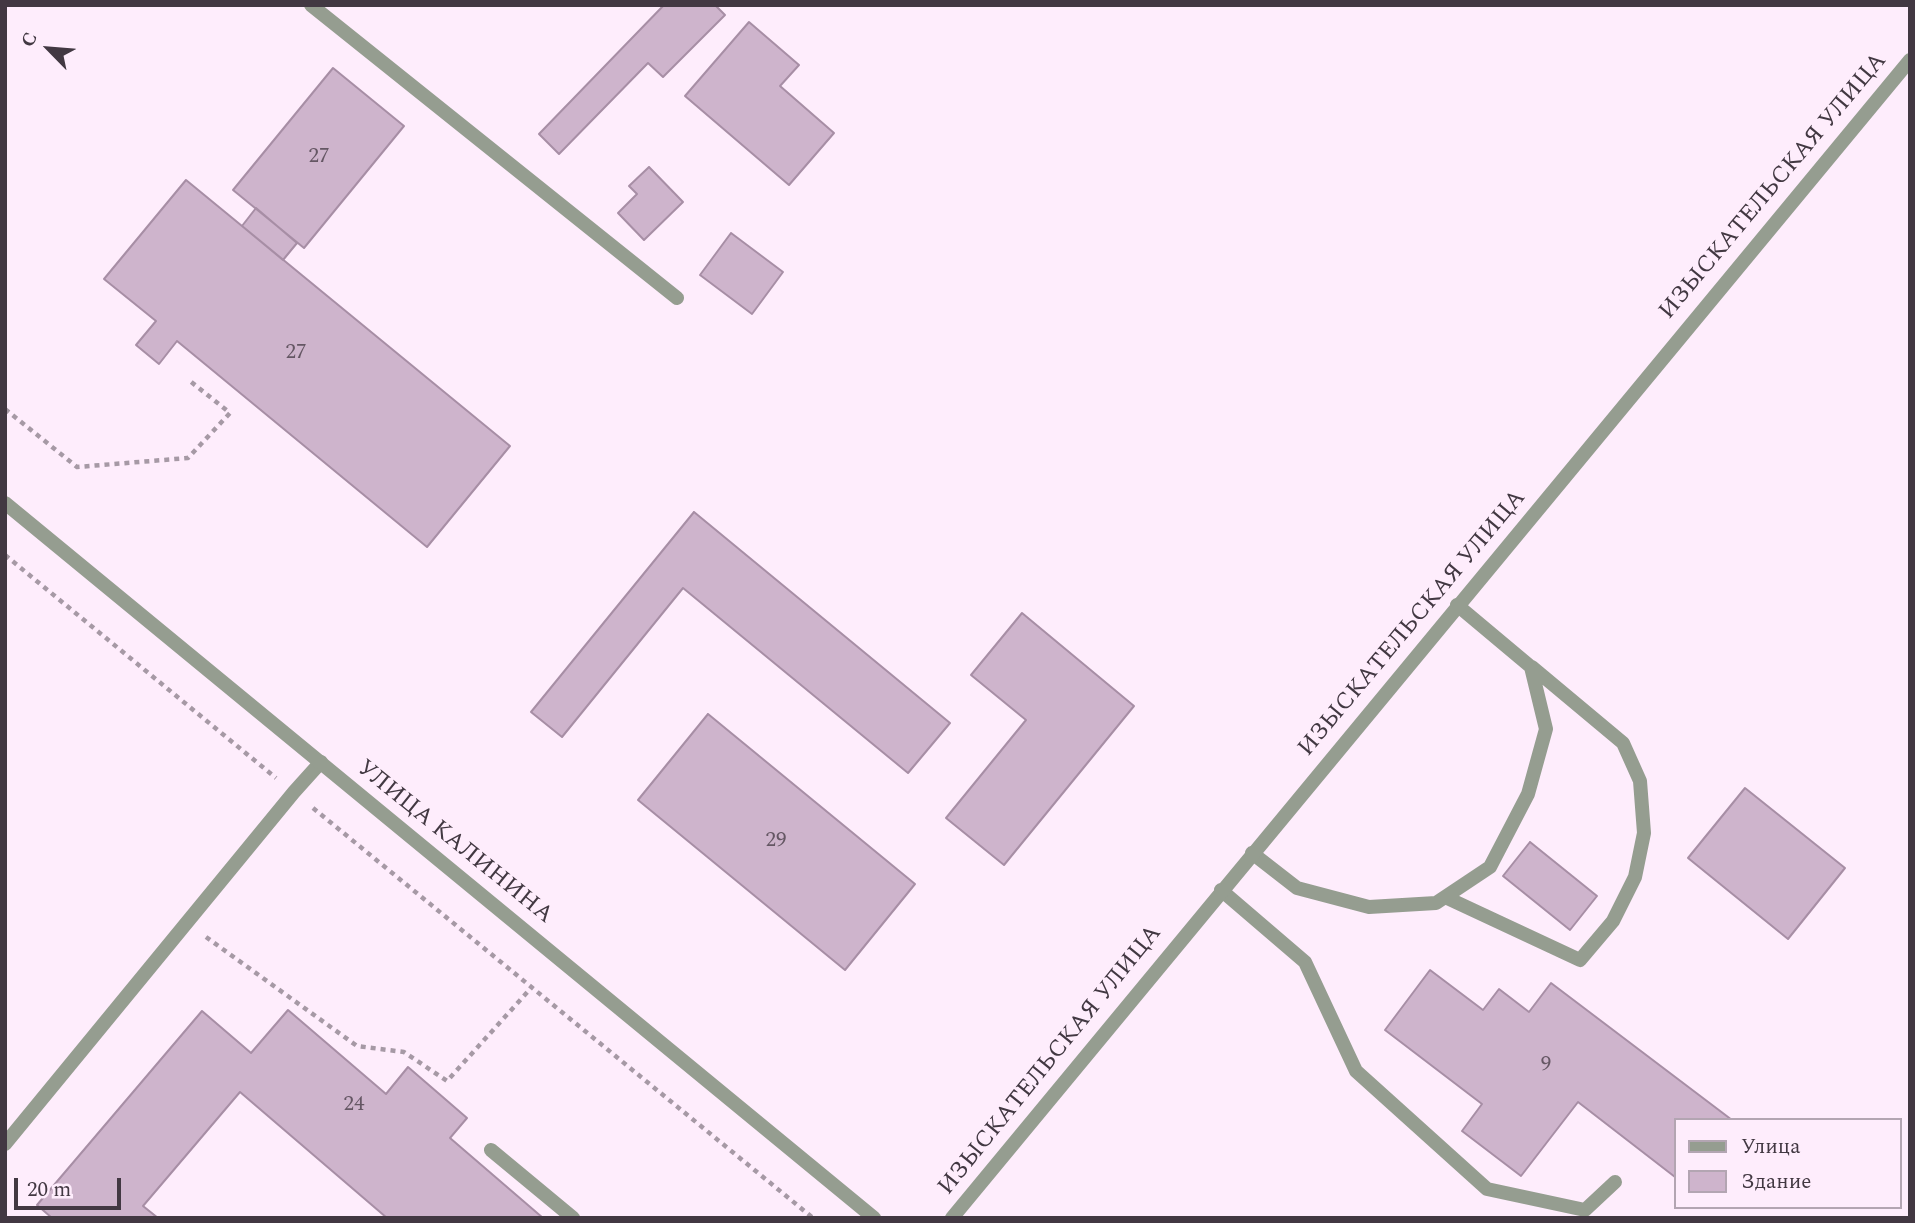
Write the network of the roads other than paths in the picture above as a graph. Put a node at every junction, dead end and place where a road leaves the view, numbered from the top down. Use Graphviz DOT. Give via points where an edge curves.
graph roads {
  1 [pos="311,5"];
  2 [pos="1910,60"];
  3 [pos="677,298"];
  4 [pos="5,503"];
  5 [pos="1457,605"];
  6 [pos="1531,667"];
  7 [pos="321,762"];
  8 [pos="1252,853"];
  9 [pos="1221,890"];
  10 [pos="1445,897"];
  11 [pos="5,1144"];
  12 [pos="491,1150"];
  13 [pos="1615,1182"];
  14 [pos="573,1218"];
  15 [pos="874,1218"];
  16 [pos="952,1218"];
  1 -- 3 [label="street"];
  2 -- 5 [label="street, ИЗЫСКАТЕЛЬСКАЯ УЛИЦА"];
  4 -- 7 [label="street, УЛИЦА КАЛИНИНА"];
  5 -- 6 [label="street"];
  5 -- 8 [label="street, ИЗЫСКАТЕЛЬСКАЯ УЛИЦА"];
  6 -- 10 [label="street" via="1546,729 1528,794 1490,867"];
  6 -- 10 [label="street" via="1623,743 1640,781 1644,833 1635,877 1613,921 1580,960"];
  7 -- 11 [label="street"];
  7 -- 15 [label="street, УЛИЦА КАЛИНИНА"];
  8 -- 9 [label="street, ИЗЫСКАТЕЛЬСКАЯ УЛИЦА"];
  8 -- 10 [label="street" via="1297,888 1369,907 1436,903"];
  9 -- 13 [label="street" via="1305,962 1356,1071 1487,1189 1584,1210"];
  9 -- 16 [label="street, ИЗЫСКАТЕЛЬСКАЯ УЛИЦА"];
  12 -- 14 [label="street"];
}
